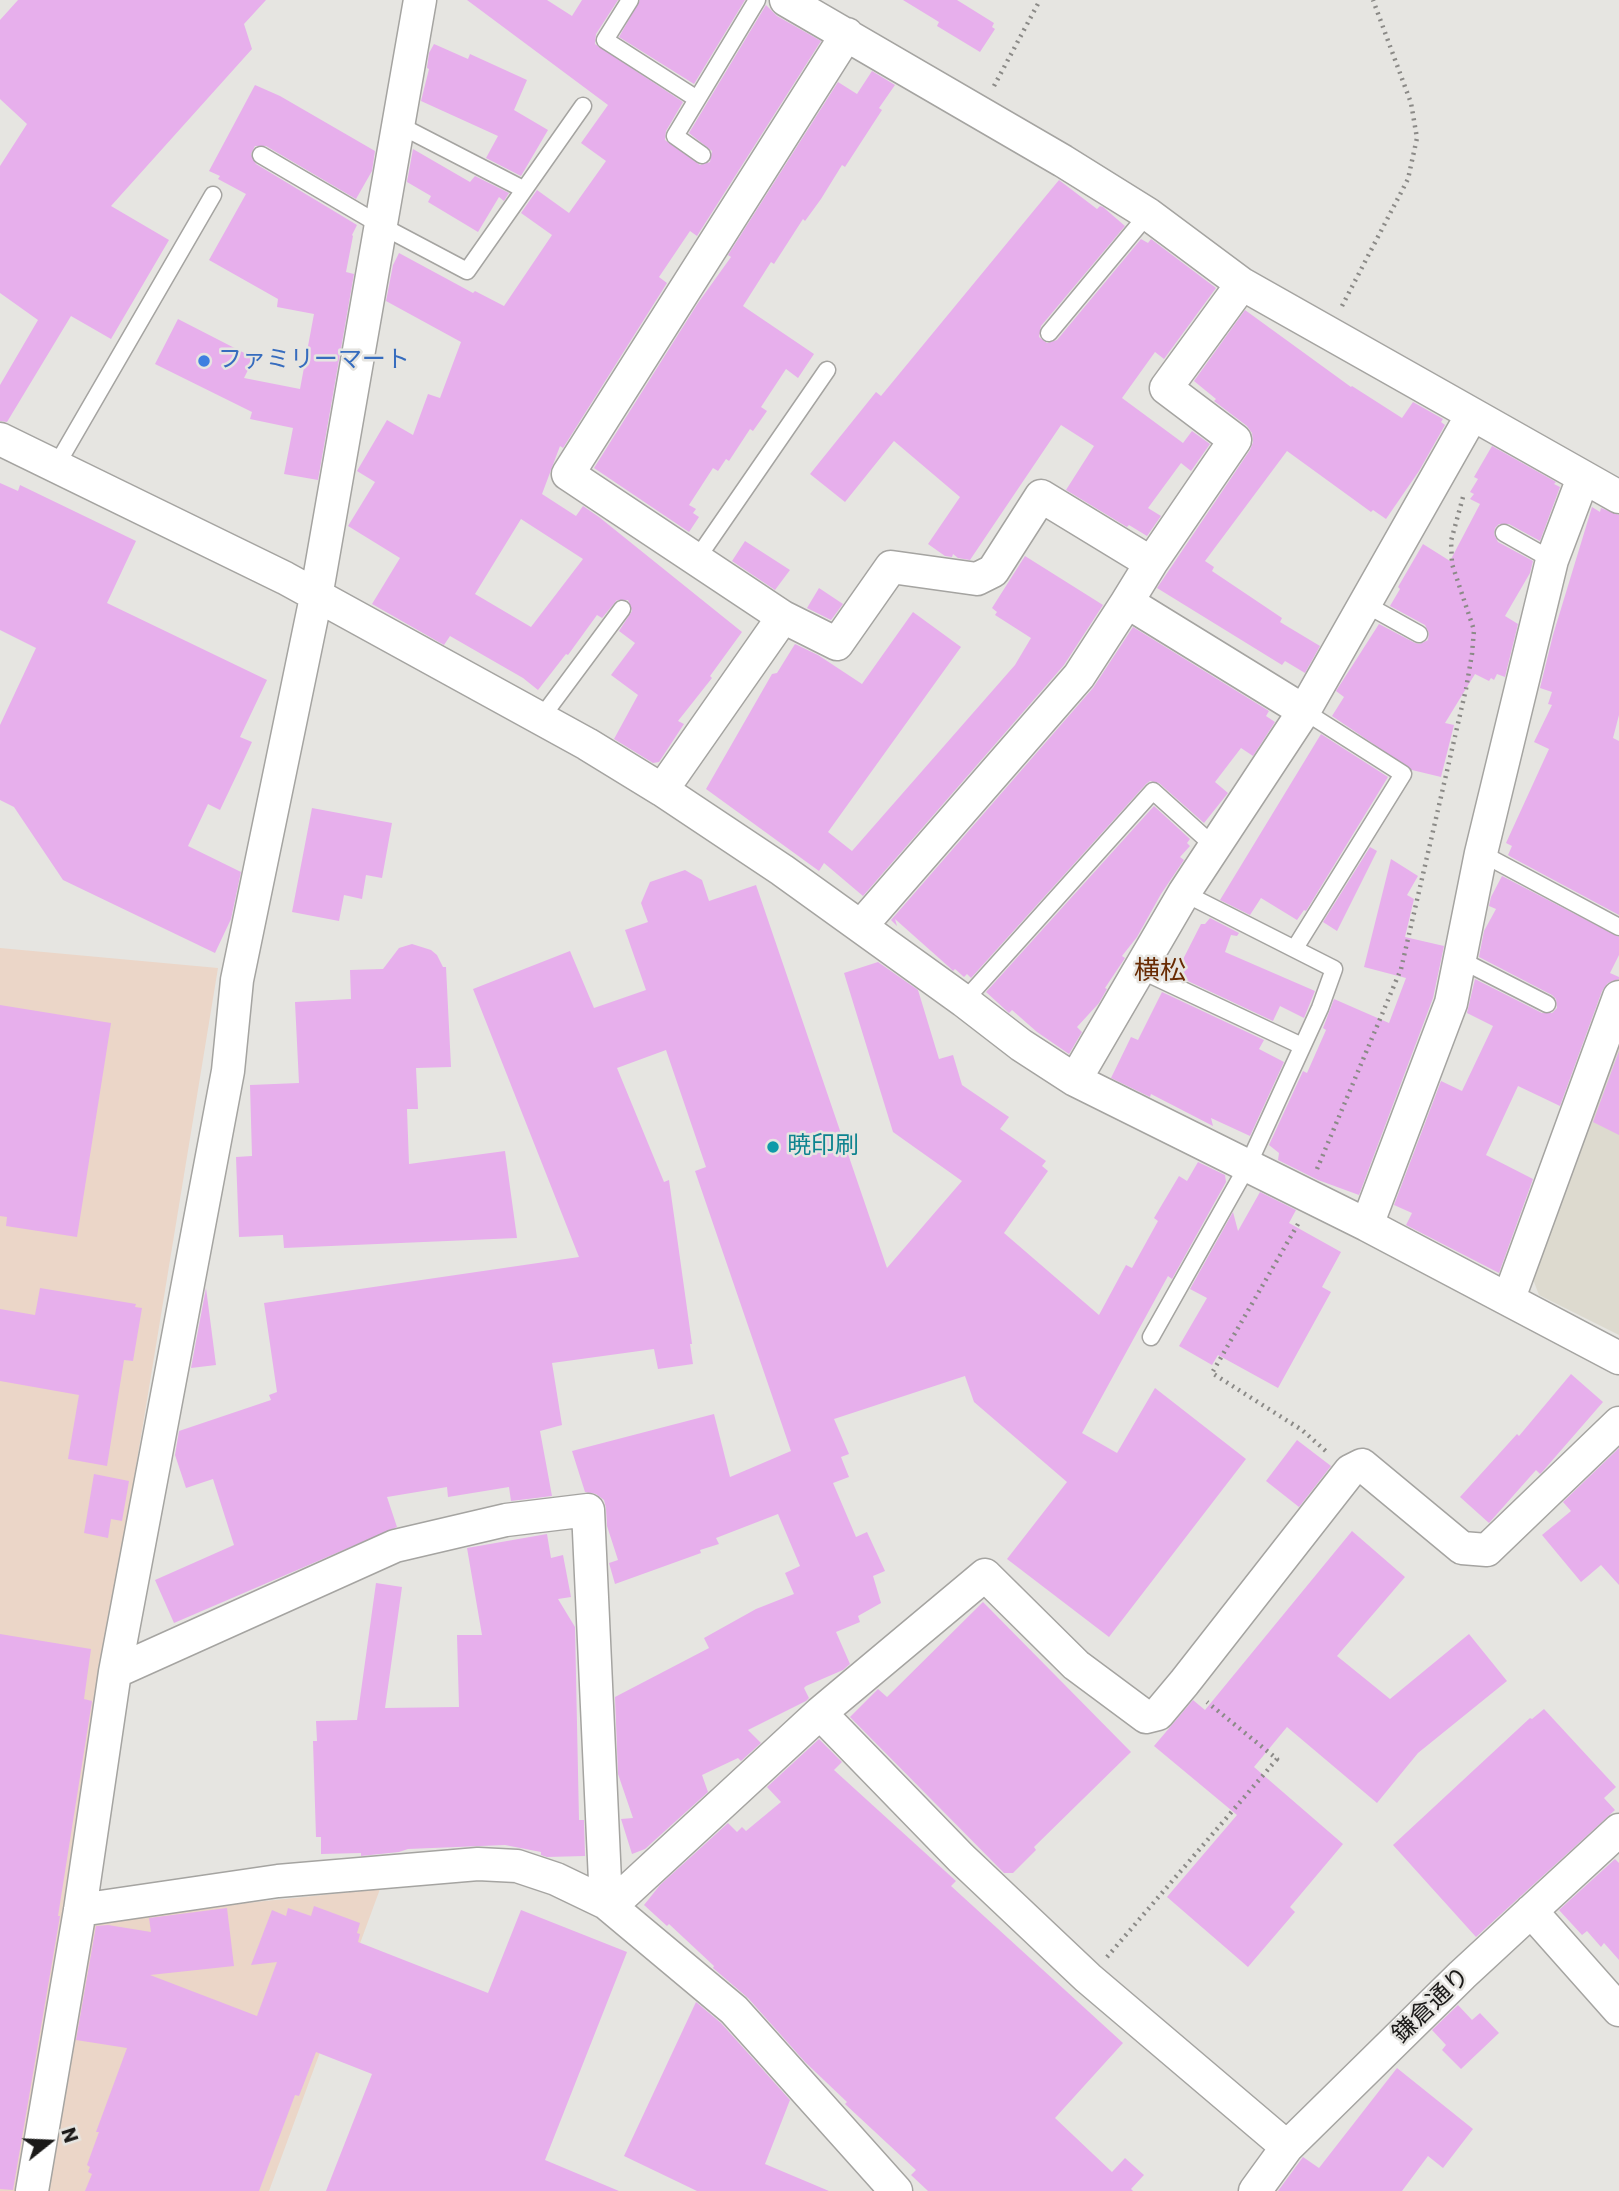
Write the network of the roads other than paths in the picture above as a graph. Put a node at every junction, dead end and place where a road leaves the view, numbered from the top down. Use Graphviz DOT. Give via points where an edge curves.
graph roads {
  1 [pos="420,0"];
  2 [pos="630,0"];
  3 [pos="757,0"];
  4 [pos="786,0"];
  5 [pos="847,34"];
  6 [pos="697,99"];
  7 [pos="583,106"];
  8 [pos="399,125"];
  9 [pos="261,155"];
  10 [pos="702,155"];
  11 [pos="523,189"];
  12 [pos="213,195"];
  13 [pos="1148,214"];
  14 [pos="382,226"];
  15 [pos="1242,284"];
  16 [pos="1049,333"];
  17 [pos="827,370"];
  18 [pos="1472,415"];
  19 [pos="0,439"];
  20 [pos="56,466"];
  21 [pos="1583,478"];
  22 [pos="1619,497"];
  23 [pos="1504,533"];
  24 [pos="696,560"];
  25 [pos="1552,560"];
  26 [pos="1151,563"];
  27 [pos="316,597"];
  28 [pos="1127,602"];
  29 [pos="1365,604"];
  30 [pos="621,609"];
  31 [pos="783,617"];
  32 [pos="1419,634"];
  33 [pos="1304,711"];
  34 [pos="541,718"];
  35 [pos="662,790"];
  36 [pos="1215,847"];
  37 [pos="1482,853"];
  38 [pos="1184,893"];
  39 [pos="861,926"];
  40 [pos="1619,927"];
  41 [pos="1295,948"];
  42 [pos="1461,960"];
  43 [pos="1140,970"];
  44 [pos="1619,997"];
  45 [pos="964,1001"];
  46 [pos="1546,1004"];
  47 [pos="1302,1046"];
  48 [pos="1075,1080"];
  49 [pos="1248,1166"];
  50 [pos="1367,1225"];
  51 [pos="1509,1298"];
  52 [pos="1151,1337"];
  53 [pos="1619,1358"];
  54 [pos="1619,1423"];
  55 [pos="115,1672"];
  56 [pos="820,1713"];
  57 [pos="1619,1830"];
  58 [pos="608,1905"];
  59 [pos="80,1909"];
  60 [pos="1531,1911"];
  61 [pos="1619,2010"];
  62 [pos="1287,2147"];
  63 [pos="32,2191"];
  64 [pos="896,2191"];
  65 [pos="1255,2191"];
  1 -- 8 [label="street"];
  2 -- 6 [label="lane" via="605,40"];
  3 -- 6 [label="lane"];
  4 -- 5 [label="street"];
  5 -- 13 [label="street"];
  5 -- 24 [label="street" via="569,474"];
  6 -- 10 [label="lane" via="674,136"];
  7 -- 11 [label="lane"];
  8 -- 11 [label="lane"];
  8 -- 14 [label="street"];
  9 -- 14 [label="lane"];
  11 -- 14 [label="lane" via="467,271"];
  12 -- 20 [label="lane"];
  13 -- 15 [label="street"];
  13 -- 16 [label="lane"];
  14 -- 27 [label="street"];
  15 -- 18 [label="street"];
  15 -- 26 [label="street" via="1166,388 1235,440"];
  17 -- 24 [label="lane"];
  18 -- 21 [label="street"];
  18 -- 29 [label="street"];
  19 -- 20 [label="street"];
  20 -- 27 [label="street"];
  21 -- 22 [label="street"];
  21 -- 25 [label="street"];
  23 -- 25 [label="lane"];
  24 -- 31 [label="street"];
  25 -- 37 [label="street"];
  26 -- 28 [label="street"];
  26 -- 31 [label="street" via="1041,496 993,571 977,579 891,567 837,644"];
  27 -- 34 [label="street"];
  27 -- 55 [label="street" via="237,980 228,1071"];
  28 -- 33 [label="street"];
  28 -- 39 [label="street" via="1079,676"];
  29 -- 32 [label="lane"];
  29 -- 33 [label="street"];
  30 -- 34 [label="lane"];
  31 -- 35 [label="street"];
  33 -- 36 [label="street"];
  33 -- 41 [label="lane" via="1403,775"];
  34 -- 35 [label="street"];
  35 -- 39 [label="street"];
  36 -- 38 [label="street"];
  36 -- 45 [label="lane" via="1153,791"];
  37 -- 40 [label="lane"];
  37 -- 42 [label="street"];
  38 -- 41 [label="lane"];
  38 -- 43 [label="street"];
  39 -- 45 [label="street"];
  41 -- 47 [label="lane" via="1334,969"];
  42 -- 46 [label="lane"];
  42 -- 50 [label="street" via="1451,1003"];
  43 -- 47 [label="lane"];
  43 -- 48 [label="street"];
  44 -- 51 [label="street"];
  45 -- 48 [label="street"];
  47 -- 49 [label="lane"];
  48 -- 49 [label="street"];
  49 -- 50 [label="street"];
  49 -- 52 [label="lane"];
  50 -- 51 [label="street"];
  51 -- 53 [label="street"];
  54 -- 56 [label="street" via="1487,1550 1462,1548 1362,1465 1350,1471 1158,1714 1146,1717 1076,1665 985,1575"];
  55 -- 58 [label="street" via="396,1546 506,1520 588,1510"];
  55 -- 59 [label="street"];
  56 -- 58 [label="street"];
  56 -- 62 [label="street" via="961,1858 1088,1978"];
  57 -- 60 [label="street, 鎌倉通り"];
  58 -- 59 [label="street" via="517,1866 478,1864 278,1881"];
  58 -- 64 [label="street" via="734,2010"];
  59 -- 63 [label="street"];
  60 -- 61 [label="street"];
  60 -- 62 [label="street, 鎌倉通り"];
  62 -- 65 [label="street, 鎌倉通り"];
}
